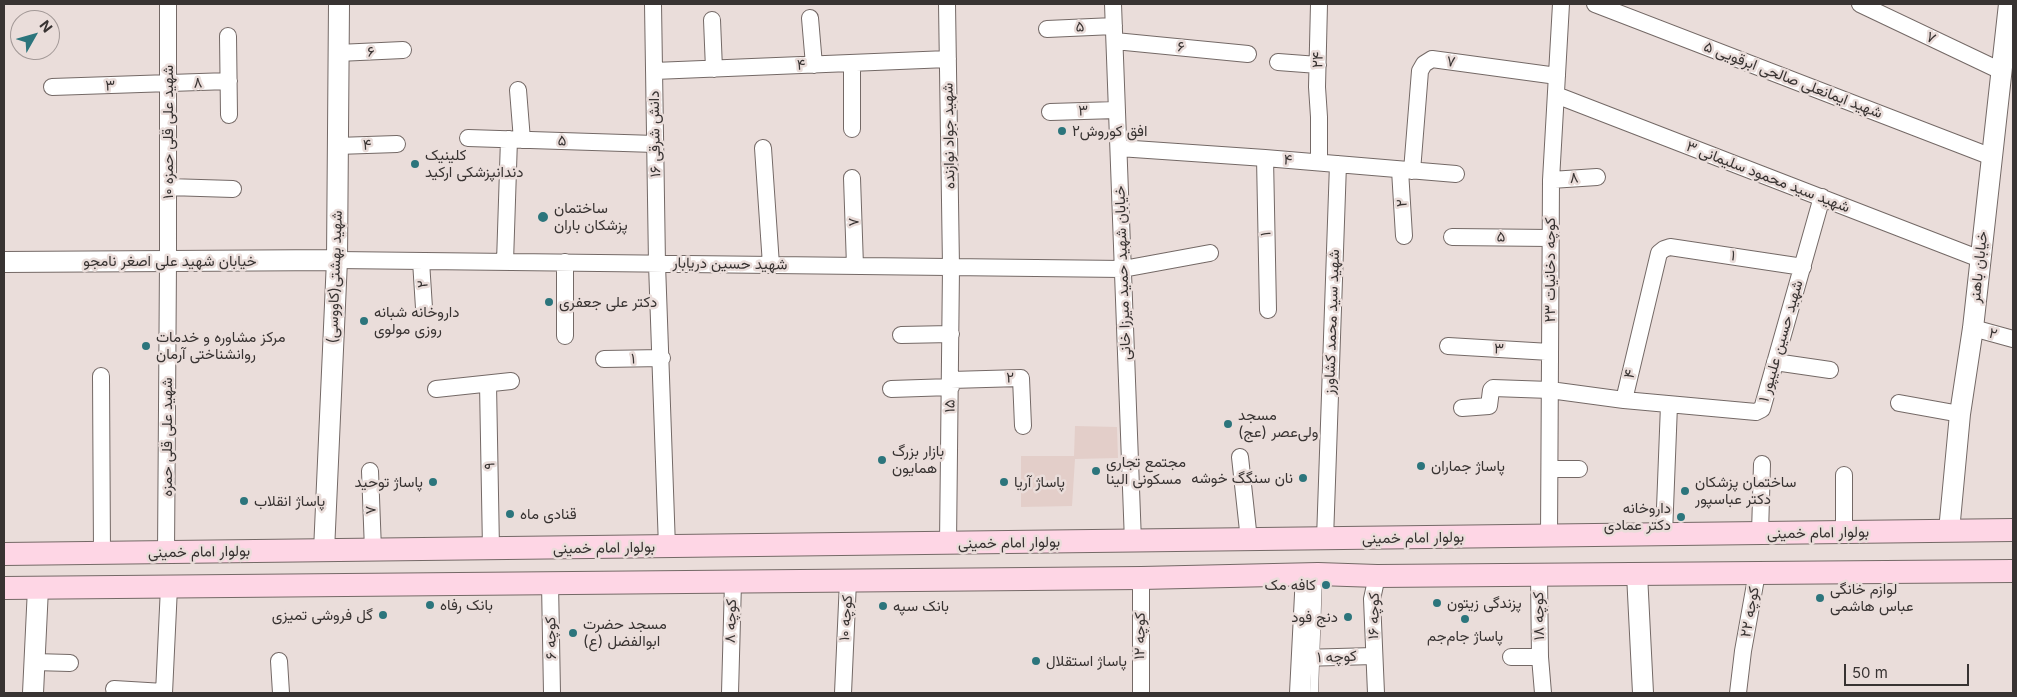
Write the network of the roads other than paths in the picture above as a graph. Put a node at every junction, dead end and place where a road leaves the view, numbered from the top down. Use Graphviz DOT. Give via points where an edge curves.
graph roads {
  1 [pos="168,4"];
  2 [pos="339,4"];
  3 [pos="652,4"];
  4 [pos="947,4"];
  5 [pos="1114,4"];
  6 [pos="1320,4"];
  7 [pos="1561,4"];
  8 [pos="1595,4"];
  9 [pos="1860,4"];
  10 [pos="2009,4"];
  11 [pos="810,18"];
  12 [pos="712,20"];
  13 [pos="1047,29"];
  14 [pos="1114,33"];
  15 [pos="228,36"];
  16 [pos="2009,42"];
  17 [pos="403,50"];
  18 [pos="338,53"];
  19 [pos="1248,54"];
  20 [pos="948,59"];
  21 [pos="1278,62"];
  22 [pos="852,63"];
  23 [pos="814,65"];
  24 [pos="1318,65"];
  25 [pos="714,69"];
  26 [pos="654,71"];
  27 [pos="2001,72"];
  28 [pos="1557,76"];
  29 [pos="229,81"];
  30 [pos="168,84"];
  31 [pos="52,87"];
  32 [pos="518,90"];
  33 [pos="1556,95"];
  34 [pos="1117,110"];
  35 [pos="1050,112"];
  36 [pos="229,115"];
  37 [pos="852,129"];
  38 [pos="468,138"];
  39 [pos="516,140"];
  40 [pos="397,144"];
  41 [pos="655,144"];
  42 [pos="338,146"];
  43 [pos="762,148"];
  44 [pos="1119,148"];
  45 [pos="1992,157"];
  46 [pos="1265,158"];
  47 [pos="1318,162"];
  48 [pos="1338,164"];
  49 [pos="1406,170"];
  50 [pos="1456,174"];
  51 [pos="1597,176"];
  52 [pos="852,178"];
  53 [pos="1551,180"];
  54 [pos="168,187"];
  55 [pos="233,189"];
  56 [pos="1822,198"];
  57 [pos="1404,236"];
  58 [pos="1452,237"];
  59 [pos="1550,238"];
  60 [pos="1664,248"];
  61 [pos="1210,253"];
  62 [pos="1980,259"];
  63 [pos="337,260"];
  64 [pos="168,261"];
  65 [pos="421,261"];
  66 [pos="4,262"];
  67 [pos="506,262"];
  68 [pos="565,262"];
  69 [pos="658,264"];
  70 [pos="771,265"];
  71 [pos="855,266"];
  72 [pos="1802,266"];
  73 [pos="951,267"];
  74 [pos="1123,269"];
  75 [pos="424,308"];
  76 [pos="1268,310"];
  77 [pos="1973,328"];
  78 [pos="951,334"];
  79 [pos="901,335"];
  80 [pos="565,336"];
  81 [pos="2013,339"];
  82 [pos="1448,346"];
  83 [pos="1550,352"];
  84 [pos="662,358"];
  85 [pos="604,359"];
  86 [pos="1775,362"];
  87 [pos="1830,370"];
  88 [pos="101,376"];
  89 [pos="511,382"];
  90 [pos="488,384"];
  91 [pos="951,384"];
  92 [pos="436,389"];
  93 [pos="891,389"];
  94 [pos="1550,390"];
  95 [pos="1624,400"];
  96 [pos="1899,403"];
  97 [pos="1669,405"];
  98 [pos="1462,408"];
  99 [pos="1960,414"];
  100 [pos="1022,426"];
  101 [pos="1240,457"];
  102 [pos="1762,464"];
  103 [pos="1550,469"];
  104 [pos="1579,469"];
  105 [pos="370,471"];
  106 [pos="1844,475"];
  107 [pos="2013,530"];
  108 [pos="1949,531"];
  109 [pos="1844,532"];
  110 [pos="1760,533"];
  111 [pos="1664,534"];
  112 [pos="1549,536"];
  113 [pos="1325,539"];
  114 [pos="1249,540"];
  115 [pos="1133,542"];
  116 [pos="948,544"];
  117 [pos="667,547"];
  118 [pos="491,549"];
  119 [pos="373,550"];
  120 [pos="324,551"];
  121 [pos="166,552"];
  122 [pos="102,553"];
  123 [pos="4,554"];
  124 [pos="2013,571"];
  125 [pos="1757,573"];
  126 [pos="1312,574"];
  127 [pos="1637,574"];
  128 [pos="1539,575"];
  129 [pos="1377,576"];
  130 [pos="1141,578"];
  131 [pos="848,581"];
  132 [pos="733,582"];
  133 [pos="550,584"];
  134 [pos="169,587"];
  135 [pos="4,588"];
  136 [pos="38,588"];
  137 [pos="1374,656"];
  138 [pos="1511,657"];
  139 [pos="1540,657"];
  140 [pos="1308,658"];
  141 [pos="279,661"];
  142 [pos="34,662"];
  143 [pos="70,663"];
  144 [pos="114,689"];
  145 [pos="164,692"];
  146 [pos="33,693"];
  147 [pos="280,693"];
  148 [pos="552,693"];
  149 [pos="730,693"];
  150 [pos="843,693"];
  151 [pos="1141,693"];
  152 [pos="1300,693"];
  153 [pos="1314,693"];
  154 [pos="1376,693"];
  155 [pos="1543,693"];
  156 [pos="1642,693"];
  157 [pos="1738,693"];
  1 -- 30 [label="street, شهید علی قلی حمزه ۱۰"];
  2 -- 18 [label="street, شهید بهشتی(کاووسی)"];
  3 -- 26 [label="street, دانش شرقی ۱۶"];
  4 -- 20 [label="street, شهید جواد نوازنده"];
  5 -- 14 [label="street, خیابان شهید حمید میرزا خانی"];
  6 -- 24 [label="street, ۲۴"];
  7 -- 28 [label="street, کوچه دخانیات ۲۳"];
  8 -- 45 [label="street, شهید ایمانعلی صالحی ابرقویی ۵"];
  9 -- 27 [label="street, ۷"];
  10 -- 16 [label="street, خیابان باهنر"];
  11 -- 23 [label="street"];
  12 -- 25 [label="street"];
  13 -- 14 [label="street, ۵"];
  14 -- 19 [label="street, ۶"];
  14 -- 34 [label="street, خیابان شهید حمید میرزا خانی"];
  15 -- 29 [label="street"];
  16 -- 27 [label="street, خیابان باهنر"];
  17 -- 18 [label="street, ۶"];
  18 -- 42 [label="street, شهید بهشتی(کاووسی)"];
  20 -- 22 [label="street, ۴"];
  20 -- 73 [label="street, شهید جواد نوازنده"];
  21 -- 24 [label="street"];
  22 -- 23 [label="street, ۴"];
  22 -- 37 [label="street"];
  23 -- 25 [label="street, ۴"];
  24 -- 47 [label="street, ۲۴"];
  25 -- 26 [label="street, ۴"];
  26 -- 41 [label="street, دانش شرقی ۱۶"];
  27 -- 45 [label="street, خیابان باهنر"];
  28 -- 33 [label="street, کوچه دخانیات ۲۳"];
  28 -- 49 [label="street, ۷" via="1432,59 1420,71"];
  29 -- 30 [label="street, ۸"];
  29 -- 36 [label="street"];
  30 -- 31 [label="street, ۳"];
  30 -- 54 [label="street, شهید علی قلی حمزه ۱۰"];
  32 -- 39 [label="street"];
  33 -- 53 [label="street, کوچه دخانیات ۲۳"];
  33 -- 56 [label="street, شهید سید محمود سلیمانی ۳"];
  34 -- 35 [label="street, ۳"];
  34 -- 44 [label="street, خیابان شهید حمید میرزا خانی"];
  38 -- 39 [label="street, ۵"];
  39 -- 41 [label="street, ۵"];
  39 -- 67 [label="street"];
  40 -- 42 [label="street, ۴"];
  41 -- 69 [label="street, دانش شرقی ۱۶"];
  42 -- 63 [label="street, شهید بهشتی(کاووسی)"];
  43 -- 70 [label="street"];
  44 -- 46 [label="street, ۴"];
  44 -- 74 [label="street, خیابان شهید حمید میرزا خانی"];
  45 -- 62 [label="street, خیابان باهنر"];
  46 -- 47 [label="street, ۴"];
  46 -- 76 [label="street, ۱"];
  47 -- 48 [label="street, ۴"];
  48 -- 49 [label="street, ۴"];
  48 -- 113 [label="street, شهید سید محمد کشاورز"];
  49 -- 50 [label="street, ۴"];
  49 -- 57 [label="street, ۲"];
  51 -- 53 [label="street, ۸"];
  52 -- 71 [label="street, ۷"];
  53 -- 59 [label="street, کوچه دخانیات ۲۳"];
  54 -- 55 [label="street"];
  54 -- 64 [label="street, شهید علی قلی حمزه ۱۰"];
  56 -- 62 [label="street, شهید سید محمود سلیمانی ۳"];
  56 -- 72 [label="street, شهید حسین علیپور ۱"];
  58 -- 59 [label="street, ۵"];
  59 -- 83 [label="street, کوچه دخانیات ۲۳"];
  60 -- 72 [label="street, ۱"];
  60 -- 95 [label="street, ۴" via="1659,253"];
  61 -- 74 [label="street"];
  62 -- 77 [label="street, خیابان باهنر"];
  63 -- 64 [label="street, خیابان شهید علی اصغر نامجو"];
  63 -- 65 [label="street, شهید حسین دریابار"];
  63 -- 120 [label="street, شهید بهشتی(کاووسی)"];
  64 -- 66 [label="street, خیابان شهید علی اصغر نامجو"];
  64 -- 121 [label="street, شهید علی قلی حمزه"];
  65 -- 67 [label="street, شهید حسین دریابار"];
  65 -- 75 [label="street, ۲"];
  67 -- 68 [label="street, شهید حسین دریابار"];
  68 -- 69 [label="street, شهید حسین دریابار"];
  68 -- 80 [label="street"];
  69 -- 70 [label="street, شهید حسین دریابار"];
  69 -- 84 [label="street, دانش شرقی ۱۶"];
  70 -- 71 [label="street, شهید حسین دریابار"];
  71 -- 73 [label="street, شهید حسین دریابار"];
  72 -- 86 [label="street, شهید حسین علیپور ۱"];
  73 -- 74 [label="street, شهید حسین دریابار"];
  73 -- 78 [label="street, ۱۵"];
  74 -- 115 [label="street, خیابان شهید حمید میرزا خانی"];
  77 -- 81 [label="street, ۲"];
  77 -- 99 [label="street, خیابان باهنر"];
  78 -- 79 [label="street"];
  78 -- 91 [label="street, ۱۵"];
  82 -- 83 [label="street, ۳"];
  83 -- 94 [label="street, کوچه دخانیات ۲۳"];
  84 -- 85 [label="street, ۱"];
  84 -- 117 [label="street, دانش شرقی ۱۶"];
  86 -- 87 [label="street"];
  86 -- 97 [label="street, شهید حسین علیپور ۱" via="1762,409 1756,412"];
  88 -- 122 [label="street"];
  89 -- 90 [label="street"];
  90 -- 92 [label="street"];
  90 -- 118 [label="street, ۹"];
  91 -- 93 [label="street"];
  91 -- 100 [label="street, ۲" via="1021,378"];
  91 -- 116 [label="street, ۱۵"];
  94 -- 95 [label="street, ۴"];
  94 -- 98 [label="street" via="1493,388 1490,406"];
  94 -- 103 [label="street, کوچه دخانیات ۲۳"];
  95 -- 97 [label="street, شهید حسین علیپور ۱"];
  96 -- 99 [label="street"];
  97 -- 111 [label="street"];
  99 -- 108 [label="street, خیابان باهنر"];
  101 -- 114 [label="street"];
  102 -- 110 [label="street"];
  103 -- 104 [label="street"];
  103 -- 112 [label="street, کوچه دخانیات ۲۳"];
  105 -- 119 [label="street, ۷"];
  106 -- 109 [label="street"];
  107 -- 108 [label="main road, بولوار امام خمینی"];
  108 -- 109 [label="main road, بولوار امام خمینی"];
  109 -- 110 [label="main road, بولوار امام خمینی"];
  110 -- 111 [label="main road, بولوار امام خمینی"];
  111 -- 112 [label="main road, بولوار امام خمینی"];
  112 -- 113 [label="main road, بولوار امام خمینی"];
  113 -- 114 [label="main road, بولوار امام خمینی"];
  114 -- 115 [label="main road, بولوار امام خمینی"];
  115 -- 116 [label="main road, بولوار امام خمینی"];
  116 -- 117 [label="main road, بولوار امام خمینی"];
  117 -- 118 [label="main road, بولوار امام خمینی"];
  118 -- 119 [label="main road, بولوار امام خمینی"];
  119 -- 120 [label="main road, بولوار امام خمینی"];
  120 -- 121 [label="main road, بولوار امام خمینی"];
  121 -- 122 [label="main road, بولوار امام خمینی"];
  122 -- 123 [label="main road, بولوار امام خمینی"];
  124 -- 125 [label="main road"];
  125 -- 127 [label="main road"];
  125 -- 157 [label="street, کوچه ۲۲"];
  126 -- 129 [label="main road"];
  126 -- 130 [label="main road"];
  126 -- 140 [label="street"];
  127 -- 128 [label="main road"];
  127 -- 156 [label="street"];
  128 -- 129 [label="main road"];
  128 -- 139 [label="street, کوچه ۱۸"];
  129 -- 137 [label="street, کوچه ۱۶" via="1372,599"];
  130 -- 131 [label="main road"];
  130 -- 151 [label="street, کوچه ۱۲"];
  131 -- 132 [label="main road"];
  131 -- 150 [label="street, کوچه ۱۰"];
  132 -- 133 [label="main road"];
  132 -- 149 [label="street, کوچه ۸"];
  133 -- 134 [label="main road"];
  133 -- 148 [label="street, کوچه ۶"];
  134 -- 136 [label="main road"];
  134 -- 145 [label="street"];
  135 -- 136 [label="main road"];
  136 -- 142 [label="street"];
  137 -- 140 [label="street, کوچه ۱"];
  137 -- 154 [label="street, کوچه ۱۶"];
  138 -- 139 [label="street"];
  139 -- 155 [label="street, کوچه ۱۸"];
  140 -- 152 [label="street"];
  140 -- 153 [label="lane"];
  141 -- 147 [label="street"];
  142 -- 143 [label="street"];
  142 -- 146 [label="street"];
  144 -- 145 [label="street"];
}
